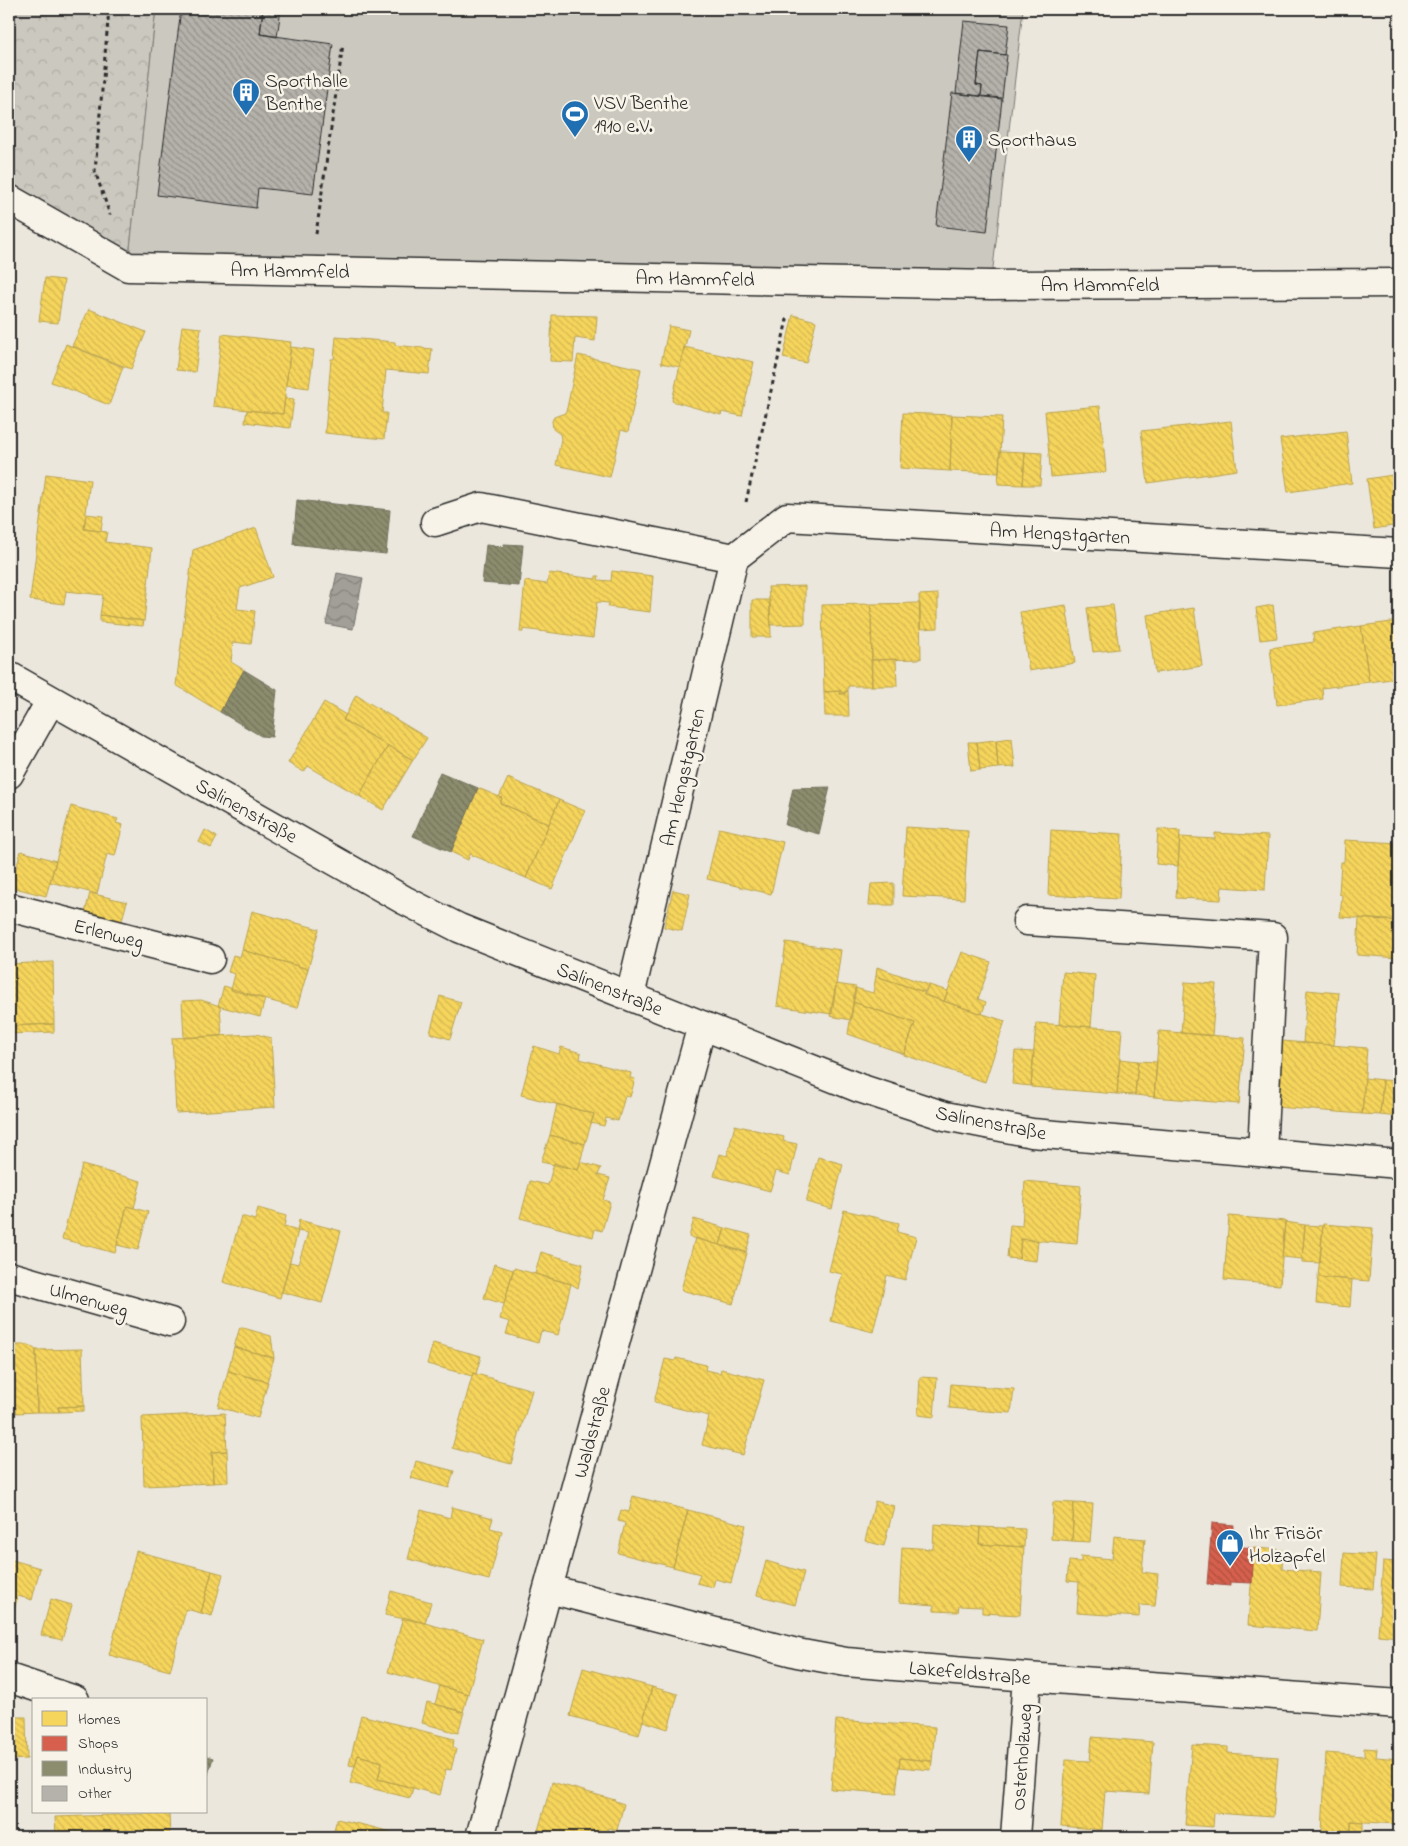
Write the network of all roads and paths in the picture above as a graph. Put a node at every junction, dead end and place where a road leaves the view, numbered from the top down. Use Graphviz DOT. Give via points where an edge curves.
graph roads {
  1 [pos="110,9"];
  2 [pos="342,44"];
  3 [pos="9,199"];
  4 [pos="128,267"];
  5 [pos="311,270"];
  6 [pos="796,281"];
  7 [pos="1399,282"];
  8 [pos="435,522"];
  9 [pos="1399,554"];
  10 [pos="734,558"];
  11 [pos="9,676"];
  12 [pos="51,700"];
  13 [pos="9,774"];
  14 [pos="9,908"];
  15 [pos="1027,921"];
  16 [pos="210,959"];
  17 [pos="630,996"];
  18 [pos="702,1026"];
  19 [pos="1262,1152"];
  20 [pos="1399,1164"];
  21 [pos="9,1276"];
  22 [pos="170,1322"];
  23 [pos="548,1589"];
  24 [pos="1027,1677"];
  25 [pos="9,1678"];
  26 [pos="69,1698"];
  27 [pos="1399,1704"];
  28 [pos="480,1837"];
  29 [pos="1014,1837"];
  1 -- 4 [label="path" via="95,171"];
  2 -- 5 [label="path"];
  3 -- 4 [label="street, Am Hammfeld"];
  4 -- 5 [label="street, Am Hammfeld"];
  5 -- 6 [label="street, Am Hammfeld"];
  6 -- 7 [label="street, Am Hammfeld" via="991,285"];
  6 -- 10 [label="path"];
  8 -- 10 [label="street" via="481,507"];
  9 -- 10 [label="street, Am Hengstgarten" via="787,517"];
  10 -- 17 [label="street, Am Hengstgarten"];
  11 -- 12 [label="street, Salinenstraße"];
  12 -- 13 [label="street"];
  12 -- 17 [label="street, Salinenstraße" via="404,900 459,928"];
  14 -- 16 [label="street, Erlenweg"];
  15 -- 19 [label="street" via="1273,937"];
  17 -- 18 [label="street, Salinenstraße"];
  18 -- 19 [label="street, Salinenstraße" via="859,1088 945,1116 1032,1133"];
  18 -- 23 [label="street, Waldstraße"];
  19 -- 20 [label="street, Salinenstraße"];
  21 -- 22 [label="street, Ulmenweg"];
  23 -- 24 [label="street, Lakefeldstraße" via="846,1662"];
  23 -- 28 [label="street, Waldstraße"];
  24 -- 27 [label="street, Lakefeldstraße"];
  24 -- 29 [label="street, Osterholzweg"];
  25 -- 26 [label="street"];
}
